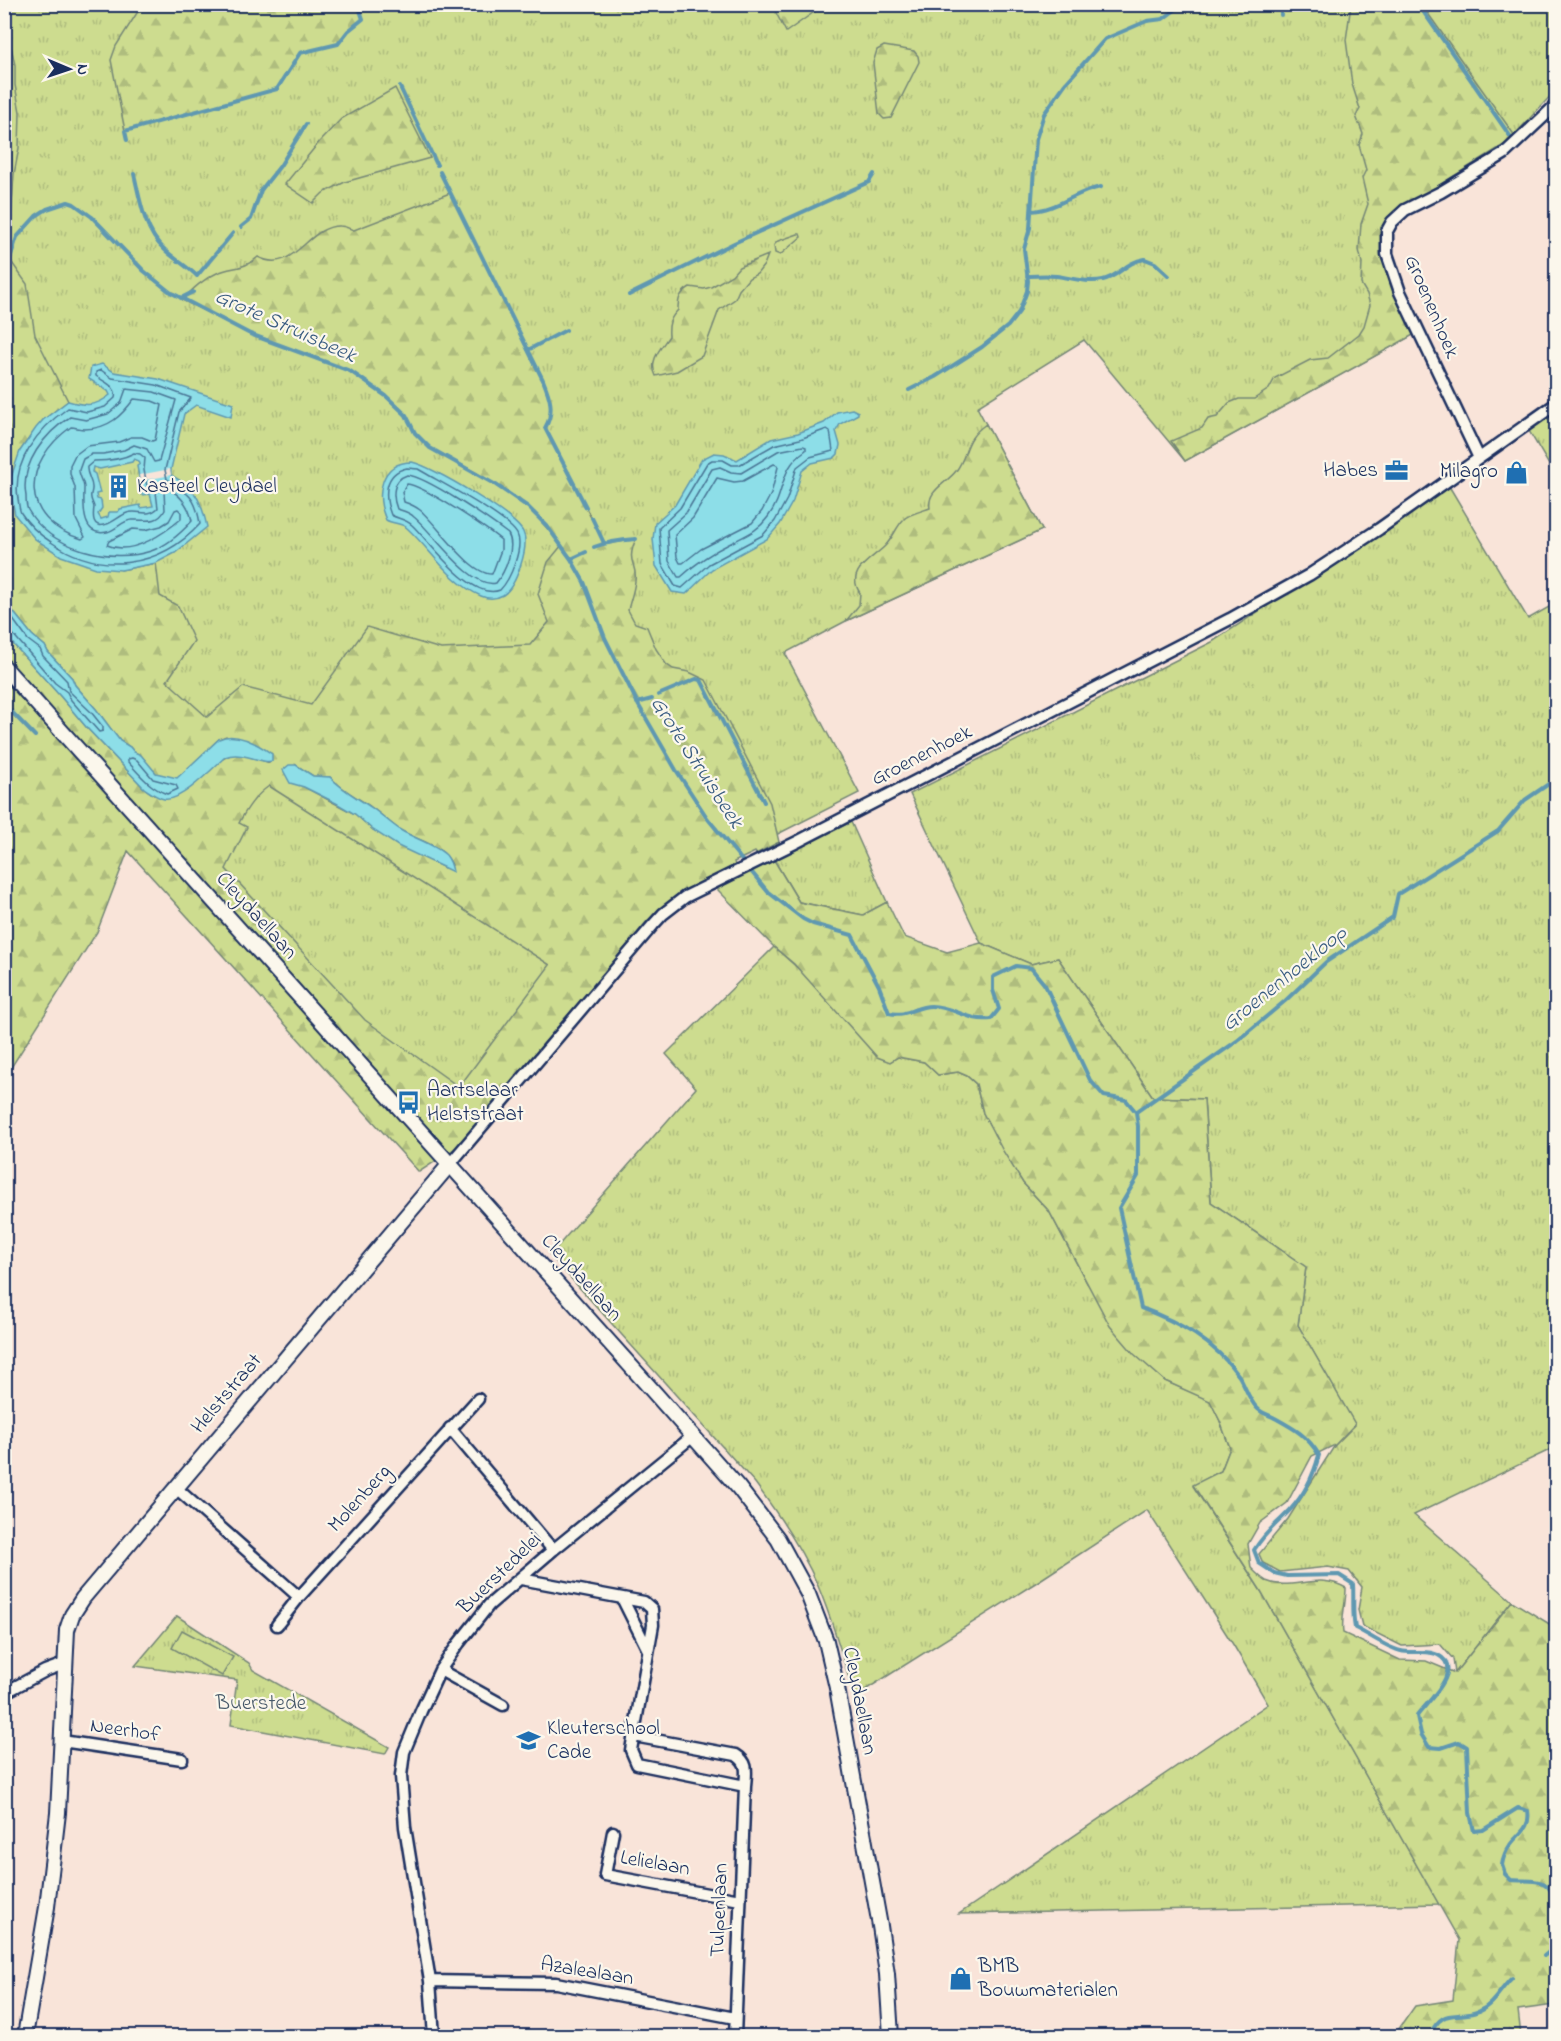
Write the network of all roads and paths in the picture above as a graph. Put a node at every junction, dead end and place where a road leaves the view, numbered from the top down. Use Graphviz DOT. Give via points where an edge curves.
graph roads {
  1 [pos="1557,105"];
  2 [pos="1557,404"];
  3 [pos="1479,458"];
  4 [pos="4,667"];
  5 [pos="450,1164"];
  6 [pos="478,1399"];
  7 [pos="450,1428"];
  8 [pos="693,1436"];
  9 [pos="175,1487"];
  10 [pos="553,1550"];
  11 [pos="521,1579"];
  12 [pos="299,1597"];
  13 [pos="622,1598"];
  14 [pos="277,1625"];
  15 [pos="649,1651"];
  16 [pos="64,1664"];
  17 [pos="440,1670"];
  18 [pos="4,1693"];
  19 [pos="503,1705"];
  20 [pos="634,1736"];
  21 [pos="62,1741"];
  22 [pos="182,1759"];
  23 [pos="745,1786"];
  24 [pos="613,1832"];
  25 [pos="740,1900"];
  26 [pos="430,1981"];
  27 [pos="735,2018"];
  28 [pos="25,2037"];
  29 [pos="434,2037"];
  30 [pos="735,2037"];
  31 [pos="891,2037"];
  1 -- 3 [label="street, Groenenhoek" via="1504,154 1405,210 1387,231 1387,254 1400,292"];
  2 -- 3 [label="street, Groenenhoek"];
  3 -- 5 [label="street, Groenenhoek" via="1329,562 1230,619 685,897 663,914"];
  4 -- 5 [label="street, Cleydaellaan"];
  5 -- 8 [label="street, Cleydaellaan"];
  5 -- 9 [label="street, Helststraat"];
  6 -- 7 [label="street, Molenberg"];
  7 -- 10 [label="street"];
  7 -- 12 [label="street, Molenberg"];
  8 -- 10 [label="street, Buerstedelei"];
  8 -- 31 [label="street, Cleydaellaan" via="778,1539 808,1594 826,1641 880,1926"];
  9 -- 12 [label="street"];
  9 -- 16 [label="street, Helststraat" via="78,1606 67,1630"];
  10 -- 11 [label="street, Buerstedelei"];
  11 -- 13 [label="street"];
  11 -- 17 [label="street, Buerstedelei" via="489,1605"];
  12 -- 14 [label="street, Molenberg"];
  13 -- 15 [label="street"];
  13 -- 15 [label="street" via="644,1602 652,1609"];
  15 -- 20 [label="street"];
  16 -- 18 [label="street"];
  16 -- 21 [label="street, Helststraat"];
  17 -- 19 [label="street"];
  17 -- 26 [label="street, Buerstedelei" via="404,1752 401,1776 405,1827"];
  20 -- 23 [label="street, Tulpenlaan" via="736,1755 746,1766"];
  20 -- 23 [label="street" via="630,1750 637,1764"];
  21 -- 22 [label="street, Neerhof"];
  21 -- 28 [label="street, Helststraat" via="47,1907"];
  23 -- 25 [label="street, Tulpenlaan"];
  24 -- 25 [label="street, Lelielaan" via="605,1875"];
  25 -- 27 [label="street, Tulpenlaan"];
  26 -- 27 [label="street, Azalealaan" via="556,1983"];
  26 -- 29 [label="street, Buerstedelei"];
  27 -- 30 [label="street, Tulpenlaan"];
}
